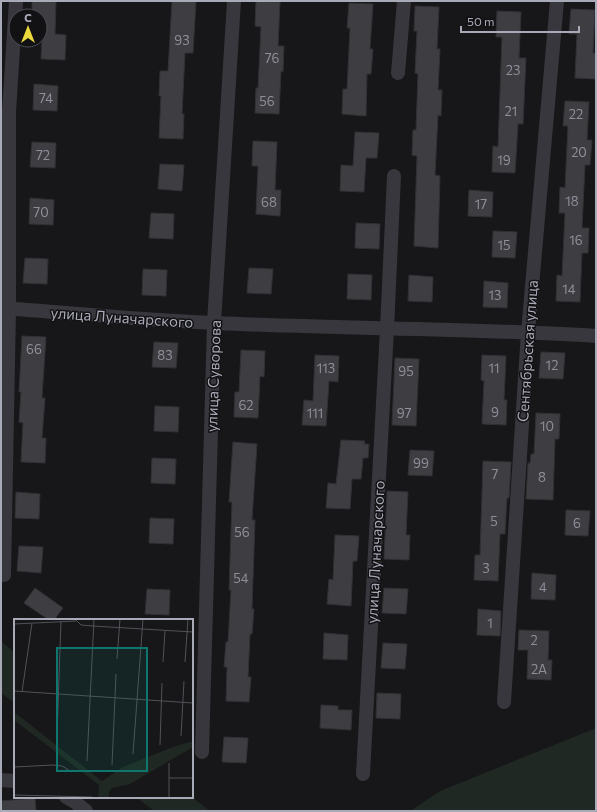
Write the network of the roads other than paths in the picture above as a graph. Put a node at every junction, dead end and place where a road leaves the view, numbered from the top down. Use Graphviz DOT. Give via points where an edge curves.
graph roads {
  1 [pos="16,1"];
  2 [pos="234,1"];
  3 [pos="404,1"];
  4 [pos="557,1"];
  5 [pos="398,73"];
  6 [pos="394,176"];
  7 [pos="5,309"];
  8 [pos="214,323"];
  9 [pos="387,329"];
  10 [pos="528,332"];
  11 [pos="596,336"];
  12 [pos="4,575"];
  13 [pos="504,702"];
  14 [pos="202,752"];
  15 [pos="362,774"];
  16 [pos="1,780"];
  17 [pos="14,781"];
  18 [pos="68,798"];
  19 [pos="86,811"];
  1 -- 7 [label="street" via="9,112"];
  2 -- 8 [label="street, улица Суворова"];
  3 -- 5 [label="street"];
  4 -- 10 [label="street, Сентябрьская улица"];
  6 -- 9 [label="street, улица Луначарского"];
  7 -- 8 [label="street, улица Луначарского"];
  7 -- 12 [label="street"];
  8 -- 9 [label="street, улица Луначарского"];
  8 -- 14 [label="street, улица Суворова"];
  9 -- 10 [label="street, улица Луначарского"];
  9 -- 15 [label="street, улица Луначарского"];
  10 -- 11 [label="street, улица Луначарского"];
  10 -- 13 [label="street, Сентябрьская улица"];
  16 -- 17 [label="street"];
  18 -- 19 [label="street"];
}
